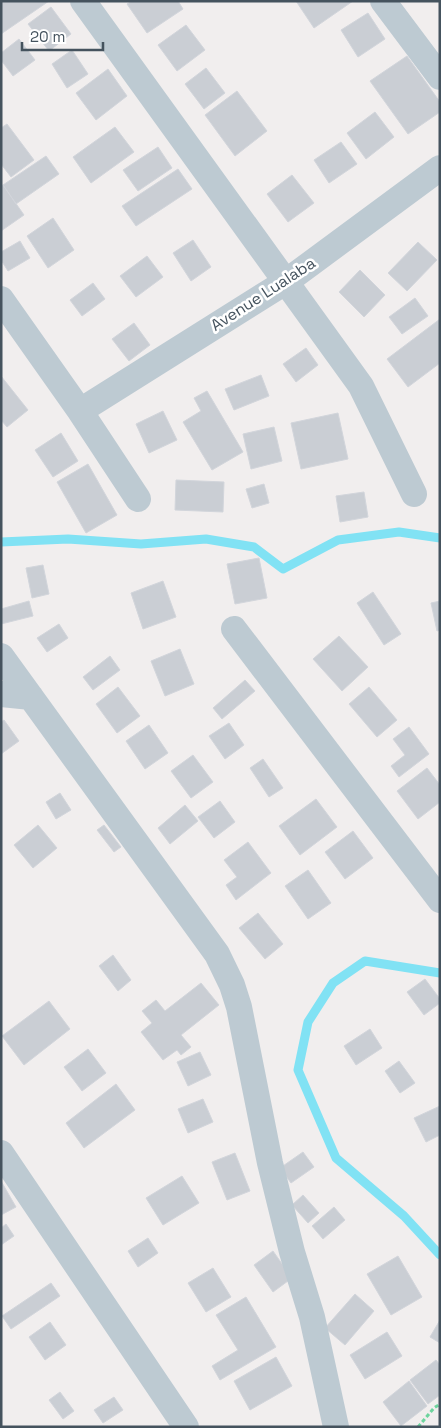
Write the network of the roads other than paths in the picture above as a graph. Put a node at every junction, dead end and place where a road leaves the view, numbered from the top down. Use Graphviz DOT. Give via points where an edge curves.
graph roads {
  1 [pos="84,1"];
  2 [pos="383,1"];
  3 [pos="440,77"];
  4 [pos="440,168"];
  5 [pos="287,281"];
  6 [pos="1,299"];
  7 [pos="80,411"];
  8 [pos="414,494"];
  9 [pos="138,499"];
  10 [pos="234,629"];
  11 [pos="1,656"];
  12 [pos="1,694"];
  13 [pos="31,697"];
  14 [pos="440,900"];
  15 [pos="1,1153"];
  16 [pos="186,1427"];
  17 [pos="336,1427"];
  1 -- 5 [label="street"];
  2 -- 3 [label="street"];
  4 -- 5 [label="street, Avenue Lualaba"];
  5 -- 7 [label="street, Avenue Lualaba"];
  5 -- 8 [label="street" via="361,386"];
  6 -- 7 [label="street"];
  7 -- 9 [label="street"];
  10 -- 14 [label="street"];
  11 -- 13 [label="street"];
  12 -- 13 [label="street"];
  13 -- 17 [label="street" via="217,954 232,985 270,1163 312,1317"];
  15 -- 16 [label="street"];
}
